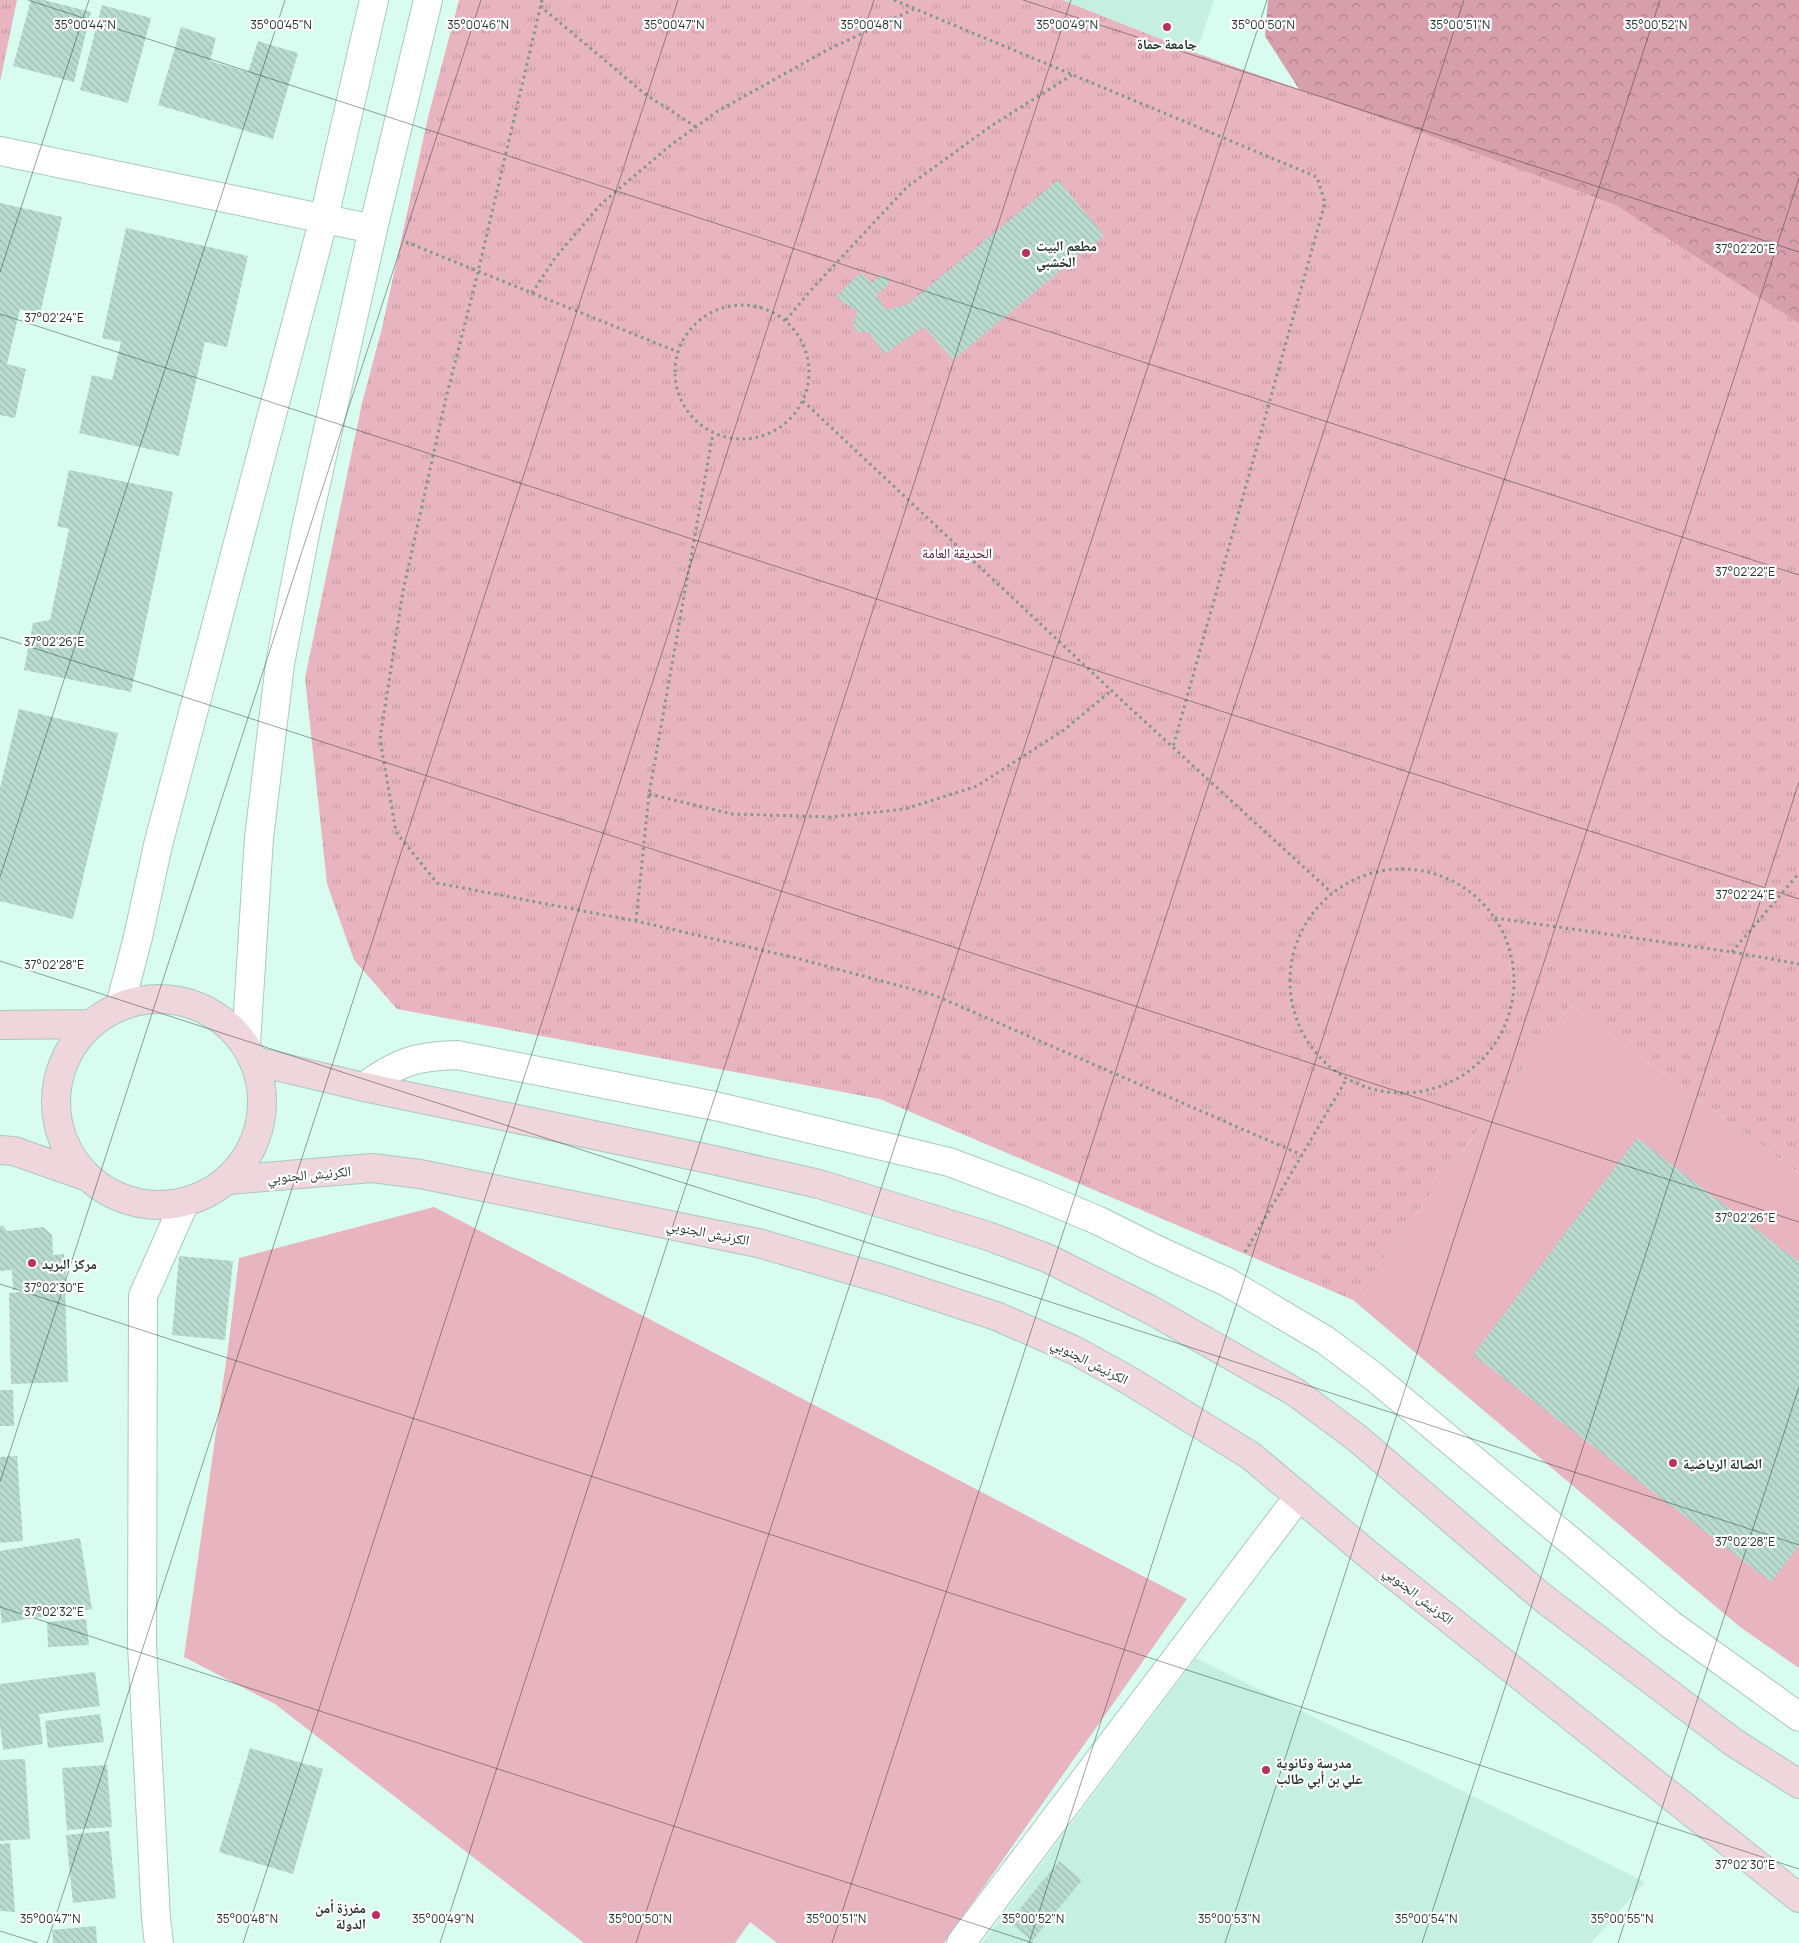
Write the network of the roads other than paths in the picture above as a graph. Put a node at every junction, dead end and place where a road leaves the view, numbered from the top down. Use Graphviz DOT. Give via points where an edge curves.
graph roads {
  1 [pos="374,0"];
  2 [pos="428,0"];
  3 [pos="0,151"];
  4 [pos="324,218"];
  5 [pos="373,229"];
  6 [pos="120,1006"];
  7 [pos="91,1024"];
  8 [pos="0,1026"];
  9 [pos="250,1052"];
  10 [pos="364,1086"];
  11 [pos="0,1150"];
  12 [pos="85,1176"];
  13 [pos="229,1180"];
  14 [pos="184,1204"];
  15 [pos="1299,1496"];
  16 [pos="1799,1717"];
  17 [pos="1799,1784"];
  18 [pos="1799,1898"];
  19 [pos="159,1943"];
  20 [pos="961,1943"];
  1 -- 4 [label="street"];
  2 -- 5 [label="street"];
  3 -- 4 [label="street"];
  4 -- 5 [label="street"];
  4 -- 6 [label="street" via="158,845"];
  5 -- 9 [label="street" via="306,528 280,664 259,838"];
  6 -- 7 [label="main road"];
  6 -- 9 [label="main road" via="166,998 211,1012"];
  7 -- 8 [label="main road"];
  7 -- 12 [label="main road" via="66,1058 55,1099 62,1140"];
  9 -- 10 [label="main road"];
  9 -- 13 [label="main road" via="263,1103 254,1146"];
  10 -- 16 [label="street" via="406,1062 431,1056 457,1055 715,1106 949,1162 1097,1220 1227,1282 1325,1340 1373,1376 1670,1624"];
  10 -- 17 [label="main road" via="819,1184 988,1236 1047,1258 1109,1288 1295,1392 1357,1438 1543,1598 1733,1742"];
  11 -- 12 [label="main road"];
  12 -- 14 [label="main road" via="130,1203"];
  13 -- 14 [label="main road"];
  13 -- 15 [label="main road, الكرنيش الجنوبي" via="372,1168 420,1174 758,1242 996,1316 1074,1350 1250,1456"];
  14 -- 19 [label="street" via="143,1296 142,1645"];
  15 -- 18 [label="main road, الكرنيش الجنوبي"];
  15 -- 20 [label="street"];
}
